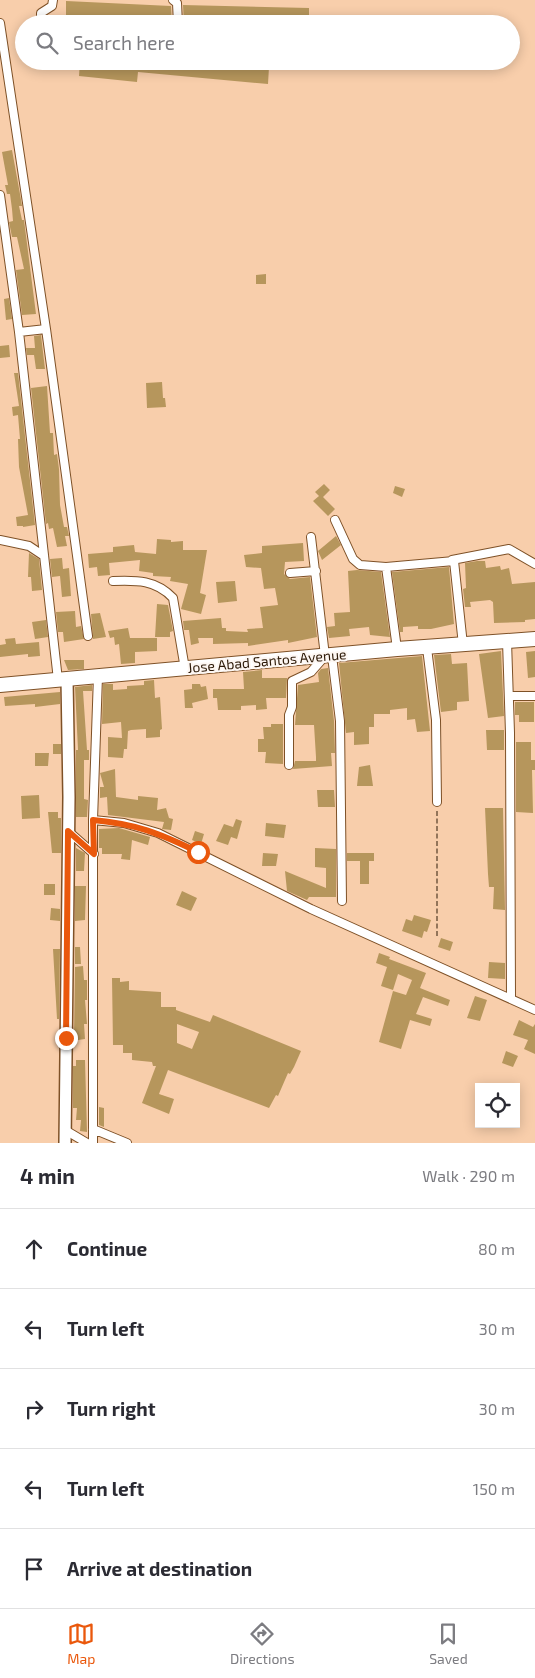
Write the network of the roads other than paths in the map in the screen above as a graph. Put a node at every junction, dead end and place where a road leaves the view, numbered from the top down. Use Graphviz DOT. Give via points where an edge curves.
graph roads {
  1 [pos="53,0"];
  2 [pos="173,0"];
  3 [pos="40,15"];
  4 [pos="178,15"];
  5 [pos="0,23"];
  6 [pos="0,195"];
  7 [pos="46,329"];
  8 [pos="19,332"];
  9 [pos="335,520"];
  10 [pos="311,537"];
  11 [pos="0,540"];
  12 [pos="44,556"];
  13 [pos="452,560"];
  14 [pos="535,564"];
  15 [pos="386,567"];
  16 [pos="316,571"];
  17 [pos="290,573"];
  18 [pos="113,581"];
  19 [pos="88,636"];
  20 [pos="535,639"];
  21 [pos="507,641"];
  22 [pos="462,645"];
  23 [pos="427,648"];
  24 [pos="397,649"];
  25 [pos="329,656"];
  26 [pos="185,669"];
  27 [pos="98,676"];
  28 [pos="63,679"];
  29 [pos="0,685"];
  30 [pos="510,696"];
  31 [pos="535,696"];
  32 [pos="289,765"];
  33 [pos="437,802"];
  34 [pos="93,820"];
  35 [pos="68,831"];
  36 [pos="94,854"];
  37 [pos="342,901"];
  38 [pos="511,998"];
  39 [pos="535,1010"];
  40 [pos="93,1129"];
  41 [pos="65,1130"];
  42 [pos="65,1143"];
  43 [pos="88,1143"];
  44 [pos="93,1143"];
  45 [pos="127,1143"];
  1 -- 3 [label="street" via="52,6"];
  2 -- 4 [label="street" via="177,3"];
  5 -- 7 [label="street"];
  6 -- 8 [label="street"];
  7 -- 8 [label="street"];
  7 -- 19 [label="street"];
  8 -- 12 [label="street"];
  9 -- 15 [label="street" via="353,559 360,564"];
  10 -- 16 [label="street"];
  11 -- 12 [label="street" via="29,546"];
  12 -- 28 [label="street"];
  13 -- 14 [label="street" via="514,550"];
  13 -- 15 [label="street"];
  13 -- 22 [label="street"];
  15 -- 24 [label="street"];
  16 -- 17 [label="street"];
  16 -- 25 [label="street"];
  18 -- 26 [label="street" via="152,583 173,598"];
  20 -- 21 [label="highway, Jose Abad Santos Avenue"];
  21 -- 22 [label="highway, Jose Abad Santos Avenue"];
  21 -- 30 [label="street"];
  22 -- 23 [label="highway, Jose Abad Santos Avenue"];
  23 -- 24 [label="highway, Jose Abad Santos Avenue"];
  23 -- 33 [label="street" via="436,720"];
  24 -- 25 [label="highway, Jose Abad Santos Avenue"];
  25 -- 26 [label="highway, Jose Abad Santos Avenue"];
  25 -- 32 [label="street" via="311,672 292,681 292,707 288,715"];
  25 -- 37 [label="street" via="340,721"];
  26 -- 27 [label="highway, Jose Abad Santos Avenue"];
  27 -- 28 [label="highway, Jose Abad Santos Avenue"];
  27 -- 34 [label="street"];
  28 -- 29 [label="highway, Jose Abad Santos Avenue"];
  28 -- 35 [label="street"];
  30 -- 31 [label="street"];
  30 -- 38 [label="street"];
  34 -- 36 [label="street"];
  34 -- 38 [label="street" via="124,823 158,833 311,909"];
  35 -- 36 [label="street"];
  35 -- 41 [label="street"];
  36 -- 40 [label="street"];
  38 -- 39 [label="street"];
  40 -- 44 [label="street"];
  40 -- 45 [label="street"];
  41 -- 42 [label="street"];
  41 -- 43 [label="street"];
}
